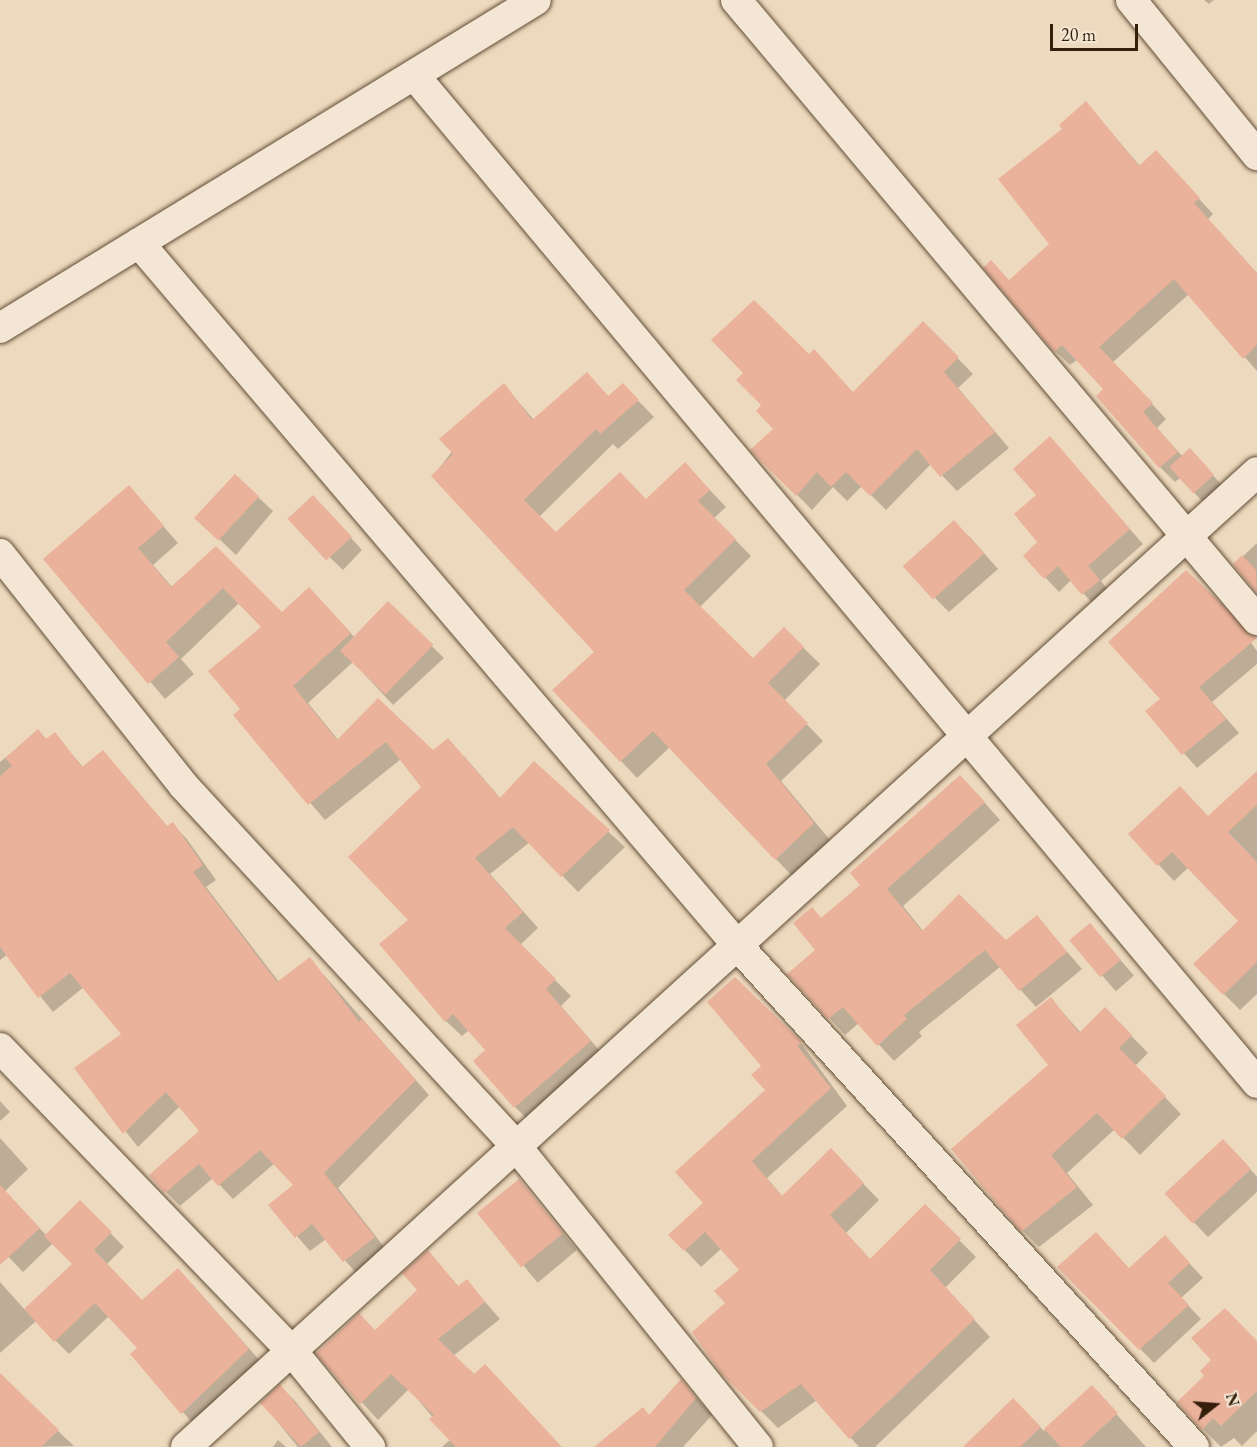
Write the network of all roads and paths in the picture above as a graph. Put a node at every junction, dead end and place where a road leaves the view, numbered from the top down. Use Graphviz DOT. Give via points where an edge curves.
graph roads {
  1 [pos="536,0"];
  2 [pos="736,0"];
  3 [pos="1131,0"];
  4 [pos="414,75"];
  5 [pos="1257,155"];
  6 [pos="139,243"];
  7 [pos="0,328"];
  8 [pos="1257,472"];
  9 [pos="1185,537"];
  10 [pos="0,554"];
  11 [pos="1257,620"];
  12 [pos="963,735"];
  13 [pos="737,945"];
  14 [pos="0,1048"];
  15 [pos="1257,1083"];
  16 [pos="516,1146"];
  17 [pos="292,1351"];
  18 [pos="186,1447"];
  19 [pos="370,1447"];
  20 [pos="758,1447"];
  21 [pos="1194,1447"];
  1 -- 4 [label="street"];
  2 -- 9 [label="street"];
  3 -- 5 [label="street"];
  4 -- 6 [label="street"];
  4 -- 12 [label="street"];
  6 -- 7 [label="street"];
  6 -- 13 [label="street"];
  8 -- 9 [label="street"];
  9 -- 11 [label="street"];
  9 -- 12 [label="street"];
  10 -- 16 [label="street" via="183,784"];
  12 -- 13 [label="street"];
  12 -- 15 [label="street"];
  13 -- 16 [label="street"];
  13 -- 21 [label="street"];
  14 -- 17 [label="street"];
  16 -- 17 [label="street"];
  16 -- 20 [label="street"];
  17 -- 18 [label="street"];
  17 -- 19 [label="street"];
}
